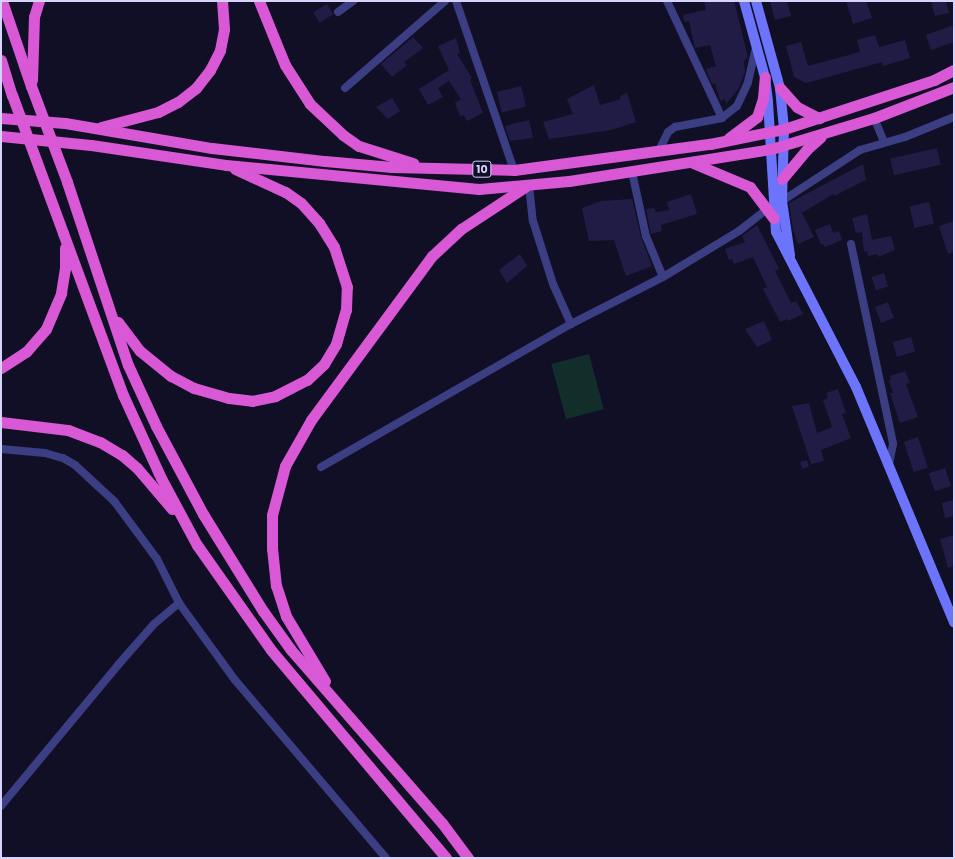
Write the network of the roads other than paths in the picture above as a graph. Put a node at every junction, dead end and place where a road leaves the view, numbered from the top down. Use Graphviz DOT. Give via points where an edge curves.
graph roads {
  1 [pos="2,1"];
  2 [pos="38,1"];
  3 [pos="222,1"];
  4 [pos="259,1"];
  5 [pos="353,1"];
  6 [pos="445,1"];
  7 [pos="456,1"];
  8 [pos="667,1"];
  9 [pos="744,1"];
  10 [pos="756,1"];
  11 [pos="338,12"];
  12 [pos="757,45"];
  13 [pos="1,60"];
  14 [pos="954,70"];
  15 [pos="765,77"];
  16 [pos="31,86"];
  17 [pos="954,87"];
  18 [pos="345,88"];
  19 [pos="780,88"];
  20 [pos="1,118"];
  21 [pos="722,118"];
  22 [pos="819,118"];
  23 [pos="874,118"];
  24 [pos="954,118"];
  25 [pos="96,128"];
  26 [pos="784,129"];
  27 [pos="770,131"];
  28 [pos="824,134"];
  29 [pos="1,136"];
  30 [pos="726,141"];
  31 [pos="884,141"];
  32 [pos="784,146"];
  33 [pos="770,149"];
  34 [pos="658,152"];
  35 [pos="693,163"];
  36 [pos="226,165"];
  37 [pos="432,168"];
  38 [pos="514,170"];
  39 [pos="632,172"];
  40 [pos="782,179"];
  41 [pos="529,185"];
  42 [pos="782,201"];
  43 [pos="770,214"];
  44 [pos="63,233"];
  45 [pos="851,244"];
  46 [pos="792,263"];
  47 [pos="663,277"];
  48 [pos="109,308"];
  49 [pos="571,324"];
  50 [pos="1,368"];
  51 [pos="1,422"];
  52 [pos="1,449"];
  53 [pos="889,464"];
  54 [pos="321,467"];
  55 [pos="186,525"];
  56 [pos="179,603"];
  57 [pos="954,622"];
  58 [pos="340,704"];
  59 [pos="1,806"];
  60 [pos="386,858"];
  61 [pos="446,858"];
  62 [pos="468,858"];
  1 -- 16 [label="highway"];
  2 -- 16 [label="highway" via="34,17"];
  3 -- 25 [label="highway" via="224,18 221,44 210,70 196,88 178,102 158,112"];
  4 -- 37 [label="highway" via="285,65 310,104 325,120 359,146"];
  5 -- 11 [label="street"];
  6 -- 18 [label="street"];
  7 -- 38 [label="street"];
  8 -- 21 [label="street"];
  9 -- 12 [label="main road"];
  10 -- 19 [label="main road"];
  12 -- 15 [label="main road"];
  12 -- 21 [label="street" via="742,98 737,106"];
  13 -- 44 [label="highway, bridge"];
  14 -- 22 [label="highway, 10" via="934,80"];
  15 -- 27 [label="main road"];
  15 -- 30 [label="highway" via="763,98 757,117"];
  16 -- 48 [label="highway, bridge" via="67,182"];
  17 -- 23 [label="highway, 10"];
  19 -- 22 [label="highway" via="797,107"];
  19 -- 26 [label="main road"];
  20 -- 25 [label="highway, 10"];
  21 -- 34 [label="street" via="675,127 668,132"];
  22 -- 26 [label="highway, 10"];
  23 -- 28 [label="highway, 10"];
  23 -- 31 [label="street"];
  24 -- 31 [label="street" via="906,137"];
  25 -- 37 [label="highway, 10" via="212,148 325,161"];
  26 -- 27 [label="highway, 10"];
  26 -- 32 [label="main road"];
  27 -- 30 [label="highway, 10"];
  27 -- 33 [label="main road"];
  28 -- 32 [label="highway, 10"];
  28 -- 40 [label="highway" via="807,149"];
  29 -- 36 [label="highway, 10" via="91,145"];
  30 -- 34 [label="highway, 10"];
  31 -- 42 [label="street" via="860,150"];
  32 -- 33 [label="highway, 10"];
  32 -- 40 [label="main road"];
  33 -- 35 [label="highway, 10"];
  33 -- 43 [label="main road"];
  34 -- 38 [label="highway, 10"];
  35 -- 39 [label="highway, 10"];
  35 -- 43 [label="highway" via="750,187"];
  36 -- 41 [label="highway, 10" via="479,189"];
  36 -- 48 [label="highway" via="285,192 301,203 319,223 334,247 347,287 346,310 336,344 324,364 307,380 275,396 252,401 218,396 188,385 160,368 132,341"];
  37 -- 38 [label="highway, 10"];
  39 -- 41 [label="highway, 10"];
  39 -- 47 [label="street" via="646,236"];
  40 -- 42 [label="main road"];
  41 -- 49 [label="street" via="533,221 553,284"];
  41 -- 58 [label="highway" via="461,229 432,256 311,420 283,471 275,498 271,532 276,586 293,630"];
  42 -- 46 [label="main road"];
  43 -- 46 [label="main road" via="781,246"];
  43 -- 47 [label="street"];
  44 -- 50 [label="highway" via="65,275 53,315 37,341 26,352"];
  44 -- 55 [label="highway" via="123,395"];
  45 -- 53 [label="street" via="893,444"];
  46 -- 53 [label="main road" via="856,387"];
  47 -- 49 [label="street"];
  48 -- 58 [label="highway" via="142,398 203,514 276,631"];
  49 -- 54 [label="street"];
  51 -- 55 [label="highway" via="68,430 100,442 122,455 137,468"];
  52 -- 56 [label="street" via="45,453 63,458 75,465 126,515 157,559"];
  53 -- 57 [label="main road"];
  55 -- 61 [label="highway" via="222,583 271,650"];
  56 -- 59 [label="street" via="154,624"];
  56 -- 60 [label="street" via="235,680"];
  58 -- 62 [label="highway" via="442,823"];
}
